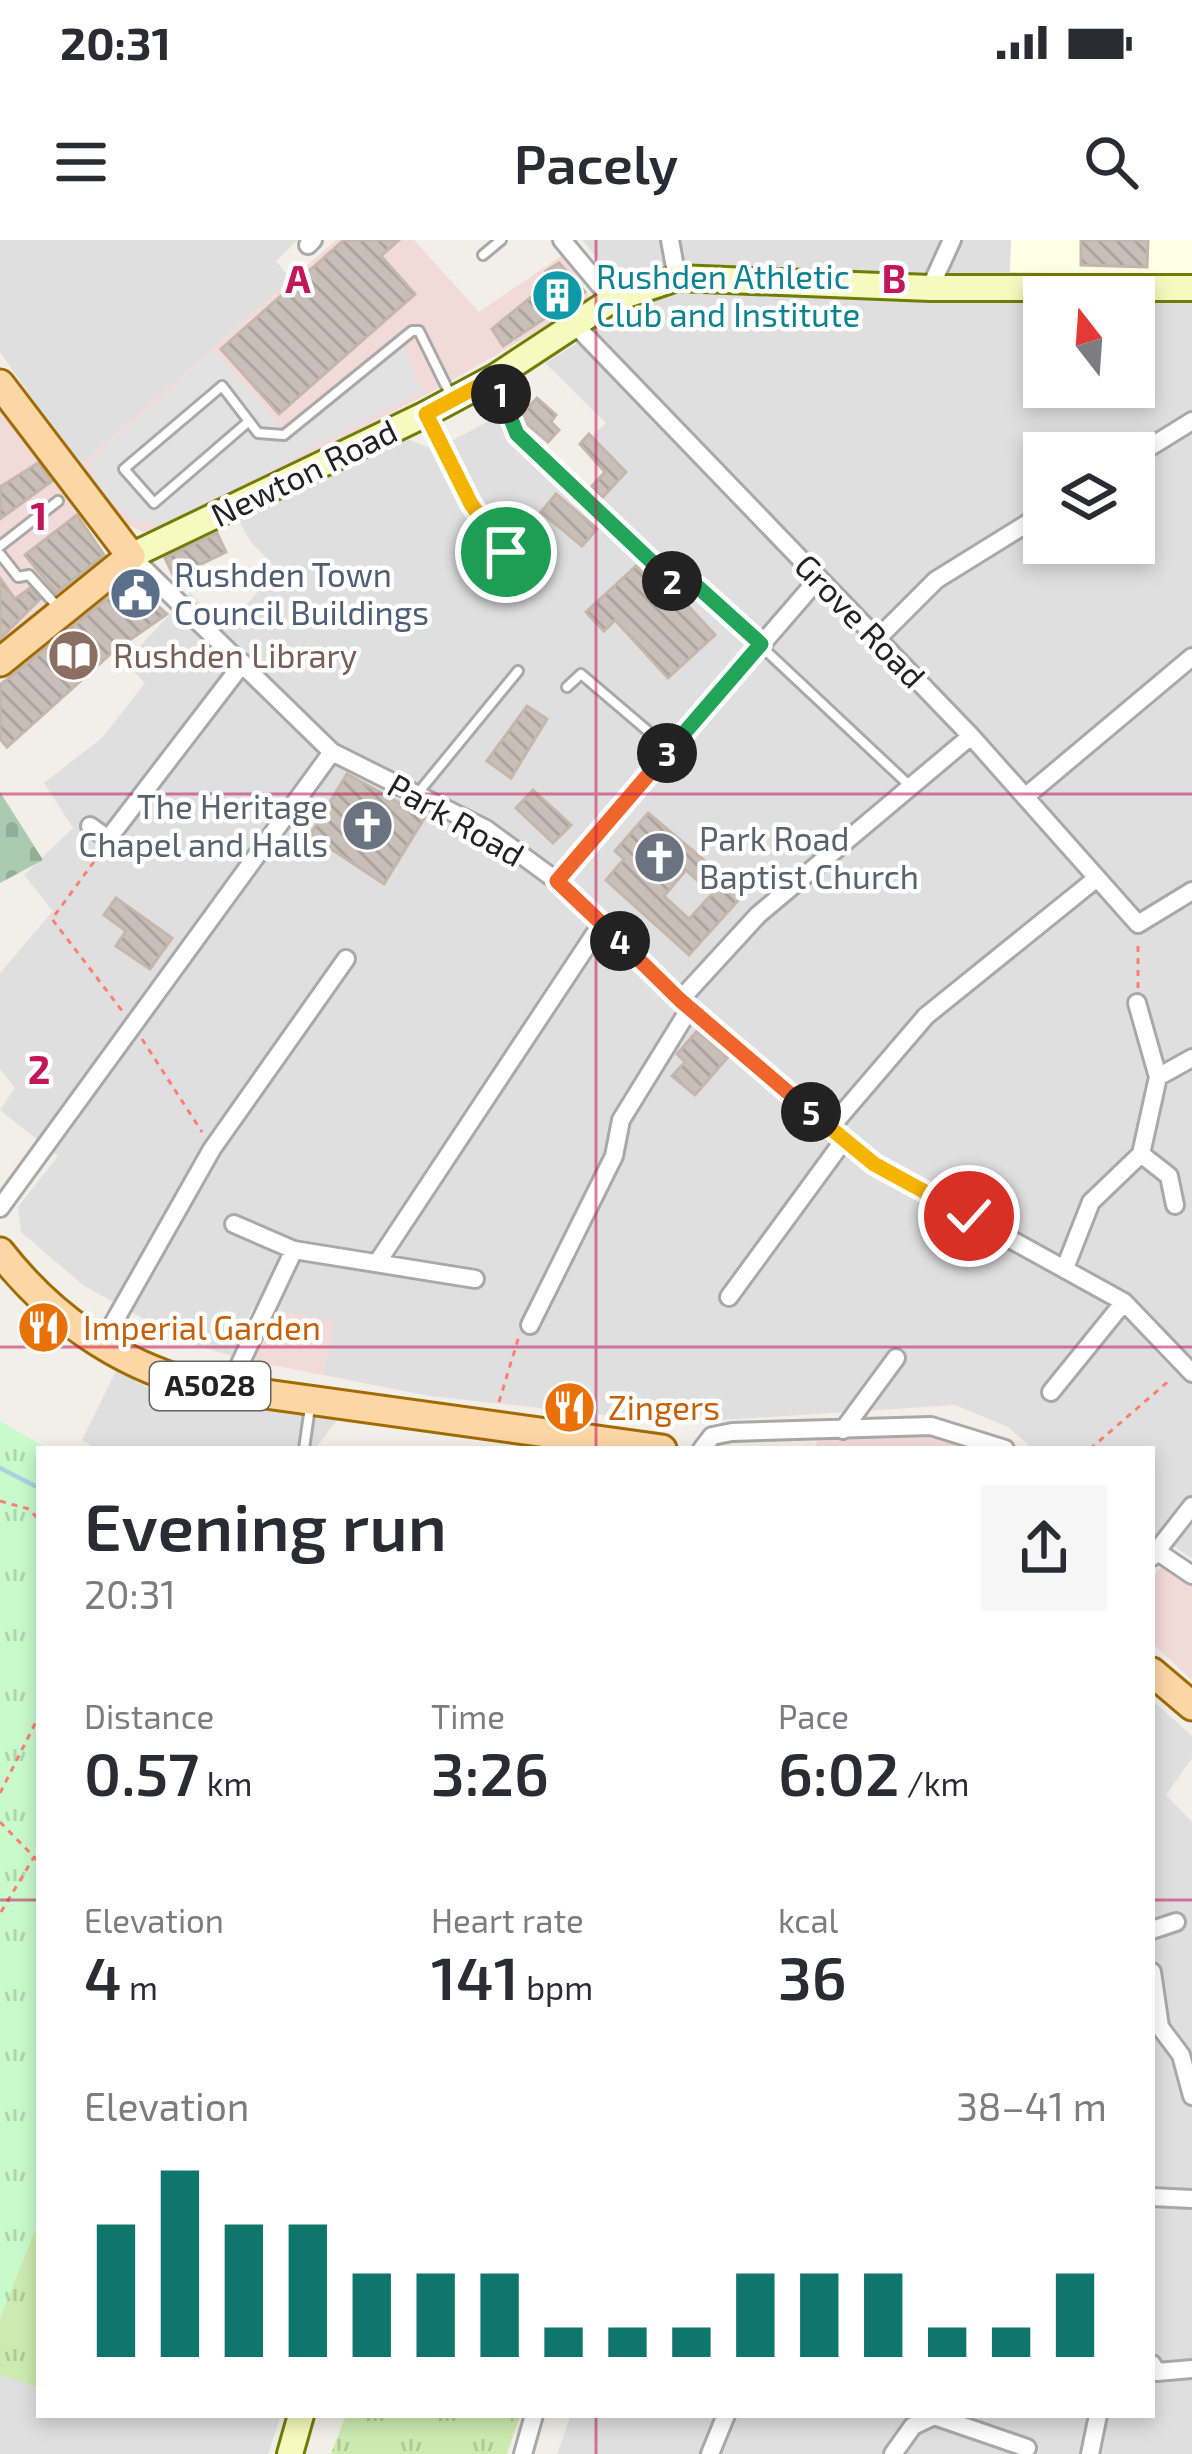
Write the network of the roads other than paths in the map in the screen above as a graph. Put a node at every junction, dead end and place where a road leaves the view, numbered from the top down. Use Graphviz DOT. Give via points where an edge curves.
graph roads {
  1 [pos="501,240"];
  2 [pos="562,240"];
  3 [pos="670,240"];
  4 [pos="950,241"];
  5 [pos="483,255"];
  6 [pos="677,278"];
  7 [pos="930,288"];
  8 [pos="1192,288"];
  9 [pos="612,300"];
  10 [pos="575,326"];
  11 [pos="495,377"];
  12 [pos="0,384"];
  13 [pos="453,400"];
  14 [pos="426,414"];
  15 [pos="1192,421"];
  16 [pos="248,422"];
  17 [pos="1155,444"];
  18 [pos="58,502"];
  19 [pos="1023,526"];
  20 [pos="0,550"];
  21 [pos="506,552"];
  22 [pos="131,556"];
  23 [pos="819,578"];
  24 [pos="61,611"];
  25 [pos="877,639"];
  26 [pos="761,644"];
  27 [pos="1192,657"];
  28 [pos="0,662"];
  29 [pos="243,663"];
  30 [pos="518,671"];
  31 [pos="567,687"];
  32 [pos="971,736"];
  33 [pos="670,750"];
  34 [pos="332,752"];
  35 [pos="911,787"];
  36 [pos="417,794"];
  37 [pos="1024,797"];
  38 [pos="89,826"];
  39 [pos="1097,878"];
  40 [pos="557,881"];
  41 [pos="1192,891"];
  42 [pos="602,922"];
  43 [pos="346,959"];
  44 [pos="1137,1003"];
  45 [pos="685,1004"];
  46 [pos="1192,1058"];
  47 [pos="1158,1077"];
  48 [pos="837,1134"];
  49 [pos="1141,1154"];
  50 [pos="1175,1205"];
  51 [pos="0,1208"];
  52 [pos="235,1224"];
  53 [pos="294,1250"];
  54 [pos="0,1252"];
  55 [pos="377,1263"];
  56 [pos="1065,1268"];
  57 [pos="475,1279"];
  58 [pos="729,1297"];
  59 [pos="1124,1302"];
  60 [pos="530,1324"];
  61 [pos="101,1345"];
  62 [pos="896,1358"];
  63 [pos="1189,1370"];
  64 [pos="234,1390"];
  65 [pos="1051,1392"];
  66 [pos="312,1400"];
  67 [pos="843,1430"];
  68 [pos="502,1435"];
  69 [pos="304,1446"];
  70 [pos="628,1446"];
  71 [pos="704,1446"];
  72 [pos="995,1446"];
  73 [pos="1192,1506"];
  74 [pos="1155,1551"];
  75 [pos="1155,1553"];
  76 [pos="1192,1575"];
  77 [pos="1155,1675"];
  78 [pos="1192,1706"];
  79 [pos="1176,1922"];
  80 [pos="1155,1929"];
  81 [pos="1156,2029"];
  82 [pos="1192,2096"];
  83 [pos="1155,2198"];
  84 [pos="1192,2199"];
  85 [pos="1192,2369"];
  86 [pos="1155,2372"];
  87 [pos="300,2418"];
  88 [pos="533,2418"];
  89 [pos="726,2418"];
  90 [pos="930,2418"];
  91 [pos="940,2418"];
  92 [pos="1097,2418"];
  93 [pos="1027,2448"];
  94 [pos="290,2454"];
  95 [pos="523,2454"];
  96 [pos="710,2454"];
  97 [pos="893,2454"];
  98 [pos="1090,2454"];
  1 -- 5 [label="lane"];
  2 -- 9 [label="street"];
  3 -- 6 [label="street"];
  4 -- 7 [label="street"];
  6 -- 7 [label="street, Newton Road"];
  6 -- 9 [label="street, Newton Road"];
  7 -- 8 [label="street, Newton Road"];
  9 -- 10 [label="street, Newton Road"];
  10 -- 11 [label="street, Newton Road"];
  10 -- 23 [label="street, Grove Road"];
  11 -- 13 [label="street, Newton Road"];
  11 -- 26 [label="lane" via="517,434 671,581 698,587"];
  12 -- 22 [label="main road"];
  13 -- 14 [label="street, Newton Road"];
  13 -- 16 [label="lane" via="419,331 284,435 266,436"];
  14 -- 21 [label="street" via="471,504"];
  14 -- 22 [label="street, Newton Road"];
  15 -- 17 [label="street"];
  16 -- 16 [label="lane" via="221,386 124,469 154,503"];
  18 -- 20 [label="lane"];
  19 -- 25 [label="street" via="936,580"];
  20 -- 24 [label="lane" via="18,577 29,575"];
  22 -- 24 [label="main road, Newton Road"];
  22 -- 29 [label="street, Park Road"];
  23 -- 25 [label="street, Grove Road"];
  23 -- 26 [label="street"];
  24 -- 28 [label="main road, Newton Road"];
  25 -- 32 [label="street, Grove Road"];
  26 -- 33 [label="street"];
  26 -- 35 [label="lane"];
  27 -- 37 [label="street"];
  29 -- 34 [label="street, Park Road"];
  29 -- 38 [label="street" via="108,839"];
  30 -- 36 [label="lane"];
  31 -- 33 [label="lane" via="580,674"];
  32 -- 35 [label="street"];
  32 -- 37 [label="street, Grove Road"];
  33 -- 40 [label="street"];
  34 -- 36 [label="street, Park Road"];
  34 -- 51 [label="street"];
  35 -- 45 [label="street" via="758,915"];
  36 -- 40 [label="street, Park Road" via="486,829"];
  37 -- 39 [label="street, Grove Road"];
  39 -- 41 [label="street, Grove Road" via="1138,924"];
  39 -- 48 [label="street" via="926,1016"];
  40 -- 42 [label="street, Park Road"];
  42 -- 45 [label="street, Park Road"];
  42 -- 55 [label="street"];
  43 -- 61 [label="street" via="212,1149"];
  44 -- 47 [label="street"];
  45 -- 48 [label="street, Park Road"];
  45 -- 60 [label="street" via="621,1120 614,1156"];
  46 -- 47 [label="street"];
  47 -- 49 [label="street"];
  48 -- 56 [label="street, Park Road" via="874,1164"];
  48 -- 58 [label="street"];
  49 -- 50 [label="street" via="1169,1176"];
  49 -- 56 [label="street" via="1091,1202"];
  52 -- 53 [label="street"];
  53 -- 55 [label="street"];
  53 -- 64 [label="street"];
  54 -- 61 [label="main road, A5028"];
  55 -- 57 [label="street"];
  56 -- 59 [label="street, Park Road"];
  59 -- 63 [label="street, Park Road"];
  59 -- 65 [label="street"];
  61 -- 64 [label="main road, A5028" via="159,1375"];
  62 -- 67 [label="street"];
  64 -- 66 [label="main road, A5028"];
  66 -- 68 [label="main road, A5028"];
  66 -- 69 [label="lane"];
  67 -- 71 [label="street" via="732,1432"];
  67 -- 72 [label="street" via="931,1426"];
  68 -- 70 [label="main road, A5028"];
  73 -- 74 [label="street"];
  75 -- 76 [label="street"];
  77 -- 78 [label="main road"];
  79 -- 80 [label="street"];
  81 -- 82 [label="street" via="1181,2055"];
  83 -- 84 [label="street"];
  85 -- 86 [label="street"];
  87 -- 94 [label="street"];
  88 -- 95 [label="street"];
  89 -- 96 [label="street"];
  90 -- 97 [label="street" via="913,2426"];
  91 -- 93 [label="street"];
  92 -- 98 [label="street"];
}
